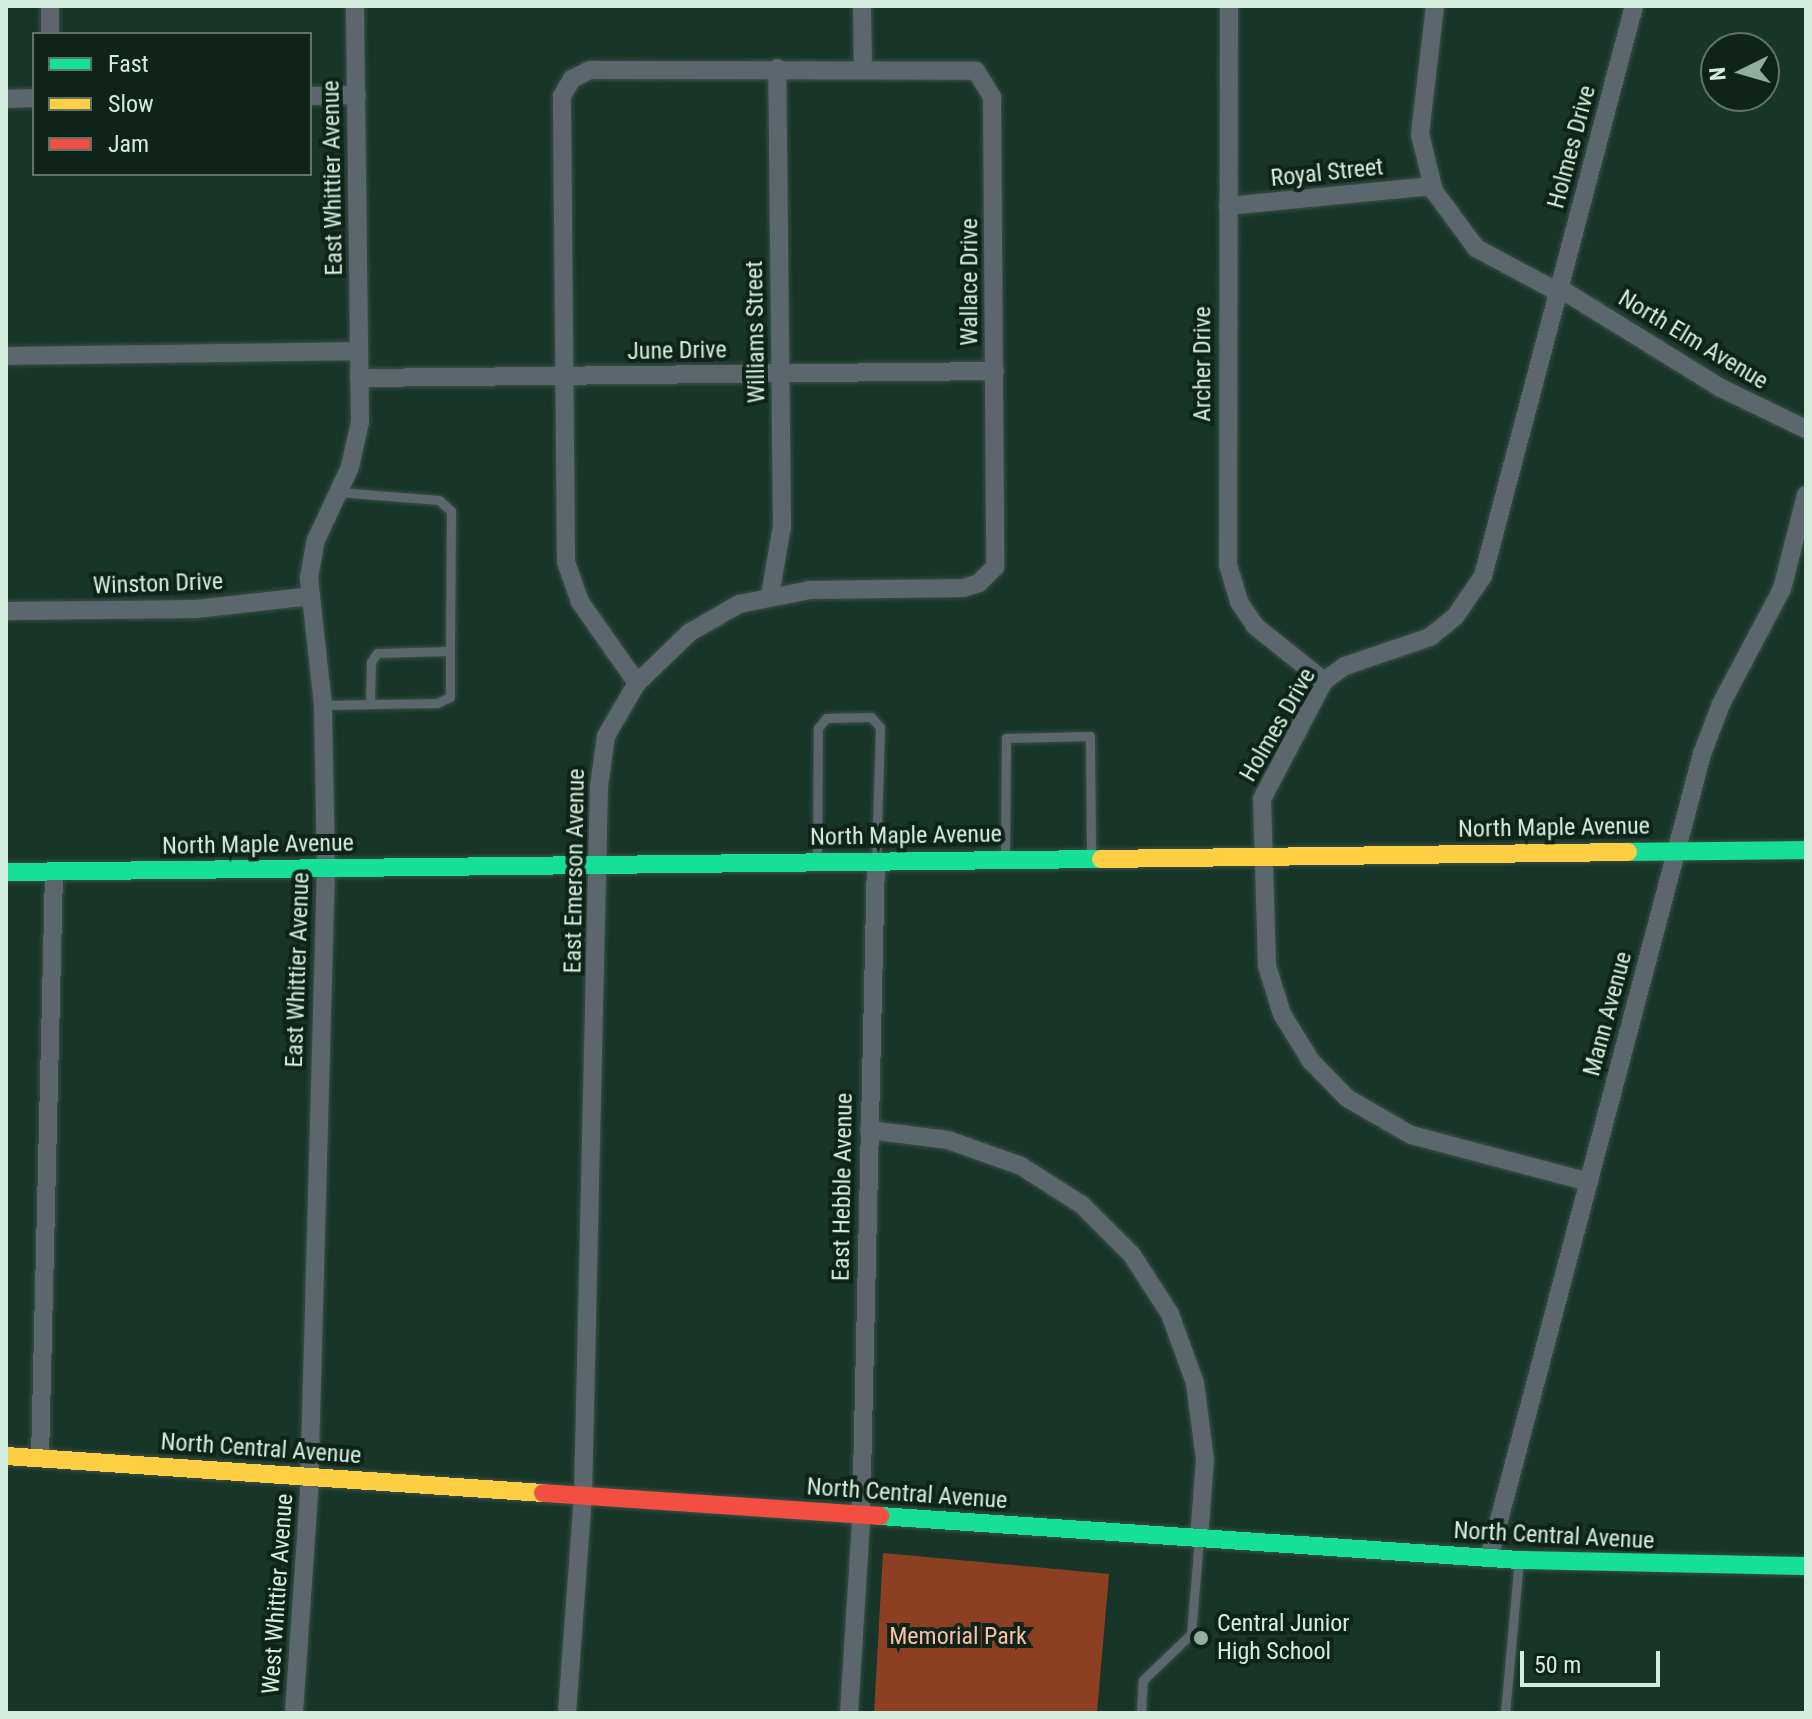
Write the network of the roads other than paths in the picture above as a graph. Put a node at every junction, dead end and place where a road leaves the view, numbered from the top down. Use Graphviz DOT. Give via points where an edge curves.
graph roads {
  1 [pos="50,6"];
  2 [pos="355,6"];
  3 [pos="862,6"];
  4 [pos="1229,6"];
  5 [pos="1435,6"];
  6 [pos="1634,6"];
  7 [pos="50,32"];
  8 [pos="863,67"];
  9 [pos="777,68"];
  10 [pos="357,95"];
  11 [pos="312,96"];
  12 [pos="32,98"];
  13 [pos="6,99"];
  14 [pos="1431,186"];
  15 [pos="1228,206"];
  16 [pos="1558,290"];
  17 [pos="359,351"];
  18 [pos="6,356"];
  19 [pos="995,371"];
  20 [pos="780,374"];
  21 [pos="564,376"];
  22 [pos="359,378"];
  23 [pos="1806,429"];
  24 [pos="338,492"];
  25 [pos="1806,495"];
  26 [pos="770,595"];
  27 [pos="311,596"];
  28 [pos="6,611"];
  29 [pos="450,651"];
  30 [pos="1324,681"];
  31 [pos="637,683"];
  32 [pos="370,704"];
  33 [pos="323,705"];
  34 [pos="1806,850"];
  35 [pos="1676,851"];
  36 [pos="1260,855"];
  37 [pos="1091,857"];
  38 [pos="1005,858"];
  39 [pos="876,860"];
  40 [pos="817,861"];
  41 [pos="600,864"];
  42 [pos="326,867"];
  43 [pos="54,871"];
  44 [pos="6,872"];
  45 [pos="869,1130"];
  46 [pos="1589,1182"];
  47 [pos="6,1456"];
  48 [pos="40,1458"];
  49 [pos="309,1477"];
  50 [pos="583,1496"];
  51 [pos="858,1515"];
  52 [pos="1199,1538"];
  53 [pos="1489,1558"];
  54 [pos="1519,1560"];
  55 [pos="1806,1566"];
  56 [pos="294,1713"];
  57 [pos="567,1713"];
  58 [pos="849,1713"];
  59 [pos="1141,1713"];
  60 [pos="1505,1713"];
  1 -- 7 [label="street"];
  2 -- 10 [label="street, East Whittier Avenue"];
  3 -- 8 [label="street"];
  4 -- 15 [label="street, Archer Drive"];
  5 -- 14 [label="street, North Elm Avenue" via="1420,134"];
  6 -- 16 [label="street, Holmes Drive"];
  8 -- 9 [label="street, Wallace Drive"];
  8 -- 19 [label="street, Wallace Drive" via="964,66 989,86"];
  9 -- 20 [label="street, Williams Street"];
  9 -- 21 [label="street, Wallace Drive" via="581,73 562,96"];
  10 -- 11 [label="street"];
  10 -- 17 [label="street, East Whittier Avenue"];
  12 -- 13 [label="street"];
  14 -- 15 [label="street, Royal Street"];
  14 -- 16 [label="street, North Elm Avenue" via="1476,248"];
  15 -- 30 [label="street, Archer Drive" via="1229,575 1255,626"];
  16 -- 23 [label="street, North Elm Avenue" via="1721,388"];
  16 -- 30 [label="street, Holmes Drive" via="1489,558 1474,592 1430,637 1345,666"];
  17 -- 18 [label="street"];
  17 -- 22 [label="street, East Whittier Avenue"];
  19 -- 20 [label="street, June Drive"];
  19 -- 26 [label="street, Wallace Drive" via="998,555 986,579 964,588"];
  20 -- 21 [label="street, June Drive"];
  20 -- 26 [label="street, Williams Street" via="782,526"];
  21 -- 22 [label="street, June Drive"];
  21 -- 31 [label="street" via="569,573 580,602"];
  22 -- 24 [label="street, East Whittier Avenue" via="357,443"];
  24 -- 27 [label="street, East Whittier Avenue" via="312,556"];
  24 -- 29 [label="lane" via="439,500 451,511"];
  25 -- 35 [label="street, Mann Avenue" via="1782,589 1713,723"];
  26 -- 31 [label="street, Wallace Drive" via="739,604 689,633"];
  27 -- 28 [label="street, Winston Drive" via="196,609"];
  27 -- 33 [label="street, East Whittier Avenue"];
  29 -- 32 [label="lane" via="377,653 371,662"];
  29 -- 32 [label="lane" via="450,697 437,703"];
  30 -- 36 [label="street, Holmes Drive" via="1266,787"];
  31 -- 41 [label="street, East Emerson Avenue" via="606,736"];
  32 -- 33 [label="lane"];
  33 -- 42 [label="street, East Whittier Avenue"];
  34 -- 35 [label="main road, North Maple Avenue"];
  35 -- 36 [label="main road, North Maple Avenue"];
  35 -- 46 [label="street, Mann Avenue"];
  36 -- 37 [label="main road, North Maple Avenue"];
  36 -- 46 [label="street, Holmes Drive" via="1263,942 1273,989 1295,1038 1329,1082 1366,1112 1411,1135"];
  37 -- 38 [label="main road, North Maple Avenue"];
  37 -- 38 [label="lane" via="1090,736 1006,738"];
  38 -- 39 [label="main road, North Maple Avenue"];
  39 -- 40 [label="main road, North Maple Avenue"];
  39 -- 40 [label="lane" via="880,727 871,717 826,718 818,728"];
  39 -- 45 [label="street, East Hebble Avenue"];
  40 -- 41 [label="main road, North Maple Avenue"];
  41 -- 42 [label="main road, North Maple Avenue"];
  41 -- 50 [label="street, East Emerson Avenue"];
  42 -- 43 [label="main road, North Maple Avenue"];
  42 -- 49 [label="street, East Whittier Avenue"];
  43 -- 44 [label="main road, North Maple Avenue"];
  43 -- 48 [label="street"];
  45 -- 51 [label="street, East Hebble Avenue"];
  45 -- 52 [label="street" via="948,1140 1021,1166 1082,1205 1132,1255 1170,1314 1195,1383 1205,1460"];
  46 -- 53 [label="street, Mann Avenue"];
  47 -- 48 [label="main road, North Central Avenue"];
  48 -- 49 [label="main road, North Central Avenue"];
  49 -- 50 [label="main road, North Central Avenue"];
  49 -- 56 [label="street, West Whittier Avenue"];
  50 -- 51 [label="main road, North Central Avenue"];
  50 -- 57 [label="street, East Emerson Avenue"];
  51 -- 52 [label="main road, North Central Avenue"];
  51 -- 58 [label="street, East Hebble Avenue"];
  52 -- 53 [label="main road, North Central Avenue"];
  52 -- 59 [label="lane" via="1191,1634 1143,1680"];
  53 -- 54 [label="main road, North Central Avenue"];
  54 -- 55 [label="main road, North Central Avenue"];
  54 -- 60 [label="lane"];
}
